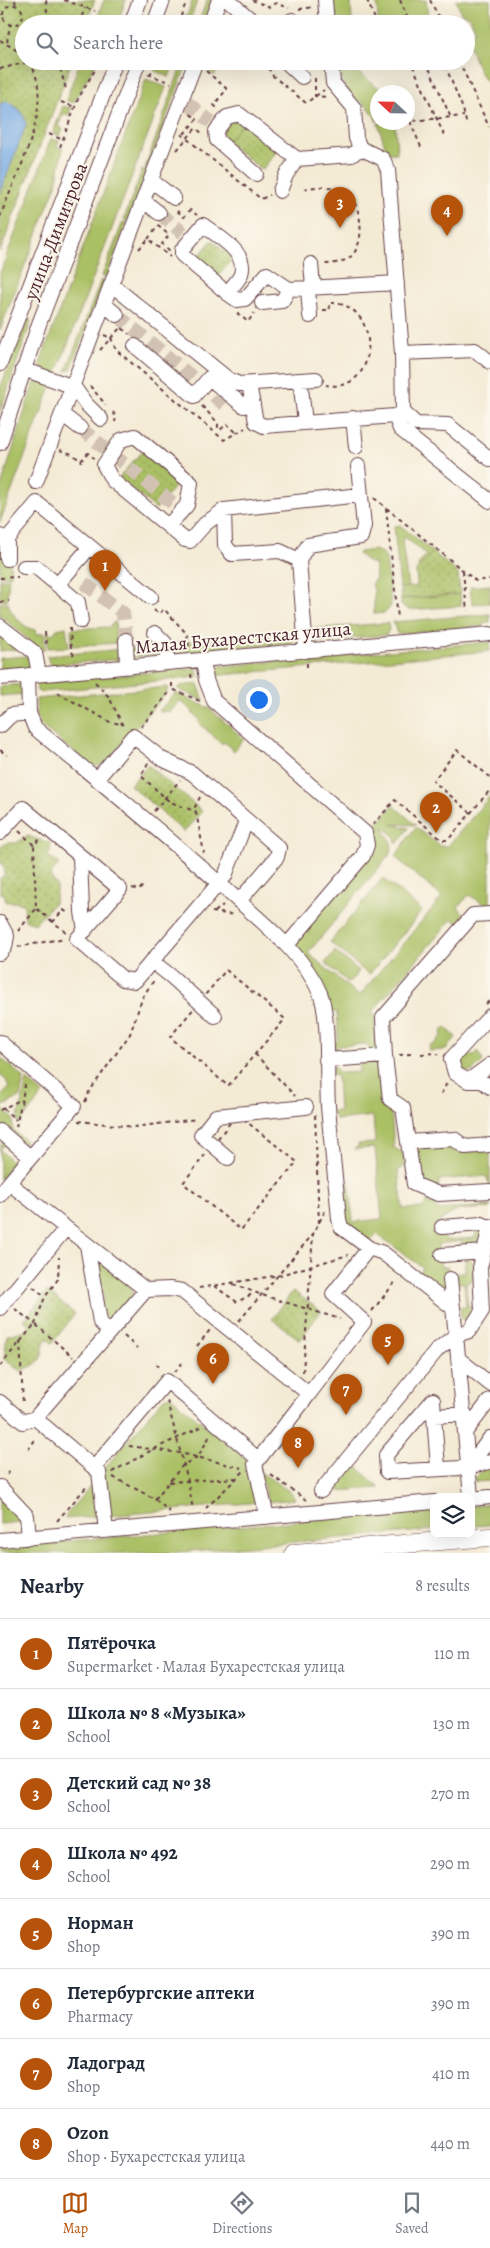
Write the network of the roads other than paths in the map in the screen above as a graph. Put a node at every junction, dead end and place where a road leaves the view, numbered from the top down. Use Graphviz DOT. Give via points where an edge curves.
graph roads {
  1 [pos="140,0"];
  2 [pos="163,0"];
  3 [pos="219,0"];
  4 [pos="228,0"];
  5 [pos="325,2"];
  6 [pos="134,15"];
  7 [pos="157,15"];
  8 [pos="213,15"];
  9 [pos="246,15"];
  10 [pos="326,15"];
  11 [pos="113,70"];
  12 [pos="136,70"];
  13 [pos="193,70"];
  14 [pos="298,70"];
  15 [pos="331,70"];
  16 [pos="308,77"];
  17 [pos="360,148"];
  18 [pos="296,160"];
  19 [pos="256,174"];
  20 [pos="152,180"];
  21 [pos="280,191"];
  22 [pos="144,201"];
  23 [pos="178,201"];
  24 [pos="159,213"];
  25 [pos="311,264"];
  26 [pos="397,283"];
  27 [pos="112,284"];
  28 [pos="311,288"];
  29 [pos="289,289"];
  30 [pos="227,293"];
  31 [pos="262,303"];
  32 [pos="104,305"];
  33 [pos="118,315"];
  34 [pos="310,316"];
  35 [pos="133,341"];
  36 [pos="402,353"];
  37 [pos="490,362"];
  38 [pos="0,364"];
  39 [pos="24,369"];
  40 [pos="316,379"];
  41 [pos="300,380"];
  42 [pos="249,384"];
  43 [pos="74,387"];
  44 [pos="253,404"];
  45 [pos="399,414"];
  46 [pos="63,415"];
  47 [pos="353,418"];
  48 [pos="108,421"];
  49 [pos="305,422"];
  50 [pos="80,428"];
  51 [pos="0,444"];
  52 [pos="356,447"];
  53 [pos="490,459"];
  54 [pos="358,466"];
  55 [pos="36,482"];
  56 [pos="360,495"];
  57 [pos="490,501"];
  58 [pos="224,510"];
  59 [pos="168,526"];
  60 [pos="3,538"];
  61 [pos="90,547"];
  62 [pos="7,559"];
  63 [pos="299,560"];
  64 [pos="24,567"];
  65 [pos="58,584"];
  66 [pos="152,602"];
  67 [pos="75,623"];
  68 [pos="0,626"];
  69 [pos="155,633"];
  70 [pos="490,634"];
  71 [pos="126,640"];
  72 [pos="306,651"];
  73 [pos="203,660"];
  74 [pos="168,663"];
  75 [pos="128,666"];
  76 [pos="34,675"];
  77 [pos="0,678"];
  78 [pos="29,713"];
  79 [pos="0,726"];
  80 [pos="97,779"];
  81 [pos="246,821"];
  82 [pos="0,834"];
  83 [pos="80,856"];
  84 [pos="219,882"];
  85 [pos="239,901"];
  86 [pos="490,914"];
  87 [pos="0,923"];
  88 [pos="77,936"];
  89 [pos="287,944"];
  90 [pos="4,945"];
  91 [pos="157,966"];
  92 [pos="215,1016"];
  93 [pos="490,1016"];
  94 [pos="0,1042"];
  95 [pos="385,1056"];
  96 [pos="326,1060"];
  97 [pos="490,1064"];
  98 [pos="468,1081"];
  99 [pos="490,1087"];
  100 [pos="306,1105"];
  101 [pos="0,1131"];
  102 [pos="408,1142"];
  103 [pos="490,1144"];
  104 [pos="30,1158"];
  105 [pos="228,1158"];
  106 [pos="10,1184"];
  107 [pos="490,1191"];
  108 [pos="0,1195"];
  109 [pos="489,1226"];
  110 [pos="442,1227"];
  111 [pos="66,1228"];
  112 [pos="87,1245"];
  113 [pos="369,1248"];
  114 [pos="484,1252"];
  115 [pos="442,1255"];
  116 [pos="450,1279"];
  117 [pos="146,1290"];
  118 [pos="7,1308"];
  119 [pos="453,1308"];
  120 [pos="115,1333"];
  121 [pos="456,1336"];
  122 [pos="460,1360"];
  123 [pos="490,1384"];
  124 [pos="306,1391"];
  125 [pos="490,1400"];
  126 [pos="0,1402"];
  127 [pos="465,1414"];
  128 [pos="434,1416"];
  129 [pos="29,1420"];
  130 [pos="466,1431"];
  131 [pos="490,1438"];
  132 [pos="257,1462"];
  133 [pos="482,1463"];
  134 [pos="438,1468"];
  135 [pos="97,1470"];
  136 [pos="0,1487"];
  137 [pos="321,1491"];
  138 [pos="473,1493"];
  139 [pos="490,1497"];
  140 [pos="475,1498"];
  141 [pos="430,1502"];
  142 [pos="267,1517"];
  143 [pos="106,1531"];
  144 [pos="490,1537"];
  145 [pos="30,1538"];
  146 [pos="0,1540"];
  147 [pos="294,1553"];
  1 -- 6 [label="street"];
  2 -- 7 [label="street"];
  3 -- 8 [label="street"];
  4 -- 9 [label="street"];
  5 -- 10 [label="street"];
  11 -- 38 [label="street, улица Димитрова"];
  12 -- 39 [label="street, улица Димитрова"];
  13 -- 20 [label="street"];
  14 -- 16 [label="street"];
  15 -- 17 [label="street" via="332,83 354,108"];
  17 -- 18 [label="street" via="352,155"];
  17 -- 26 [label="street" via="383,159 388,170"];
  18 -- 19 [label="street" via="239,114 227,117 216,131 217,140"];
  18 -- 21 [label="street"];
  20 -- 22 [label="street"];
  20 -- 23 [label="street"];
  22 -- 24 [label="street"];
  22 -- 27 [label="street"];
  25 -- 28 [label="street"];
  26 -- 28 [label="street"];
  26 -- 36 [label="street"];
  27 -- 32 [label="street"];
  27 -- 42 [label="street" via="228,379"];
  28 -- 29 [label="street"];
  28 -- 34 [label="street"];
  29 -- 30 [label="street" via="267,274 245,299 237,300"];
  29 -- 31 [label="street" via="282,301"];
  30 -- 30 [label="street" via="182,255 182,250 203,225 239,255 243,263 241,276"];
  32 -- 33 [label="street"];
  32 -- 43 [label="street"];
  35 -- 44 [label="street" via="194,396 209,378 244,406"];
  36 -- 37 [label="street" via="475,350"];
  36 -- 45 [label="street"];
  39 -- 43 [label="street"];
  39 -- 51 [label="street, улица Димитрова"];
  40 -- 41 [label="street"];
  41 -- 42 [label="street"];
  41 -- 49 [label="street"];
  42 -- 44 [label="street"];
  43 -- 46 [label="street"];
  43 -- 48 [label="street" via="86,404"];
  44 -- 49 [label="street" via="256,422 264,426"];
  45 -- 47 [label="street"];
  45 -- 53 [label="street" via="416,424 448,425"];
  45 -- 57 [label="street" via="400,429"];
  46 -- 50 [label="street"];
  46 -- 55 [label="street"];
  47 -- 49 [label="street"];
  47 -- 52 [label="street"];
  54 -- 56 [label="street"];
  56 -- 58 [label="street"];
  56 -- 63 [label="street" via="364,526 361,537 308,545"];
  58 -- 59 [label="street" via="190,541"];
  58 -- 63 [label="street" via="225,545 232,554 280,551"];
  59 -- 59 [label="street" via="112,480 104,465 122,440 135,436 191,483 187,505"];
  60 -- 61 [label="street" via="37,503"];
  60 -- 62 [label="street"];
  61 -- 65 [label="street"];
  61 -- 66 [label="street"];
  63 -- 72 [label="street"];
  64 -- 65 [label="street" via="36,567"];
  65 -- 67 [label="street" via="78,602"];
  68 -- 76 [label="street" via="35,653"];
  69 -- 74 [label="street" via="165,643"];
  70 -- 72 [label="street, Малая Бухарестская улица"];
  71 -- 75 [label="street"];
  72 -- 73 [label="street, Малая Бухарестская улица"];
  73 -- 74 [label="street, Малая Бухарестская улица"];
  73 -- 89 [label="street" via="214,701 365,833 367,845 363,856"];
  74 -- 75 [label="street, Малая Бухарестская улица"];
  75 -- 76 [label="street, Малая Бухарестская улица"];
  76 -- 77 [label="street, Малая Бухарестская улица"];
  76 -- 78 [label="street"];
  78 -- 79 [label="street" via="11,715"];
  78 -- 80 [label="street" via="36,728"];
  80 -- 81 [label="street" via="133,736 154,753 188,771"];
  80 -- 84 [label="street"];
  81 -- 84 [label="street" via="225,876"];
  81 -- 85 [label="street" via="279,848 277,858"];
  82 -- 83 [label="street" via="23,808"];
  83 -- 88 [label="street" via="82,912"];
  83 -- 88 [label="street" via="120,890"];
  84 -- 85 [label="street"];
  84 -- 91 [label="street"];
  85 -- 89 [label="street"];
  86 -- 95 [label="street" via="473,915 383,1018"];
  87 -- 90 [label="street"];
  88 -- 91 [label="street" via="126,981 135,981"];
  89 -- 96 [label="street" via="321,994 325,1012"];
  91 -- 92 [label="street"];
  93 -- 98 [label="street" via="451,1059 455,1073"];
  94 -- 104 [label="street" via="74,1106"];
  95 -- 96 [label="street"];
  95 -- 102 [label="street" via="390,1099 403,1108"];
  96 -- 113 [label="street" via="341,1227"];
  97 -- 98 [label="street"];
  98 -- 99 [label="street" via="482,1081"];
  100 -- 105 [label="street" via="216,1116 201,1135"];
  101 -- 104 [label="street"];
  102 -- 103 [label="street" via="454,1139 465,1147"];
  102 -- 107 [label="street" via="414,1184 438,1194"];
  104 -- 106 [label="street"];
  106 -- 108 [label="street"];
  106 -- 111 [label="street"];
  109 -- 110 [label="street"];
  109 -- 114 [label="street"];
  111 -- 112 [label="street"];
  111 -- 118 [label="street"];
  112 -- 117 [label="street"];
  112 -- 120 [label="street" via="100,1322"];
  113 -- 119 [label="street" via="382,1253"];
  113 -- 124 [label="street" via="333,1294 364,1322"];
  114 -- 115 [label="street"];
  114 -- 121 [label="street" via="480,1268 482,1311 469,1331"];
  116 -- 119 [label="street"];
  117 -- 120 [label="street"];
  117 -- 124 [label="street" via="182,1291"];
  119 -- 121 [label="street"];
  120 -- 129 [label="street"];
  121 -- 122 [label="street"];
  121 -- 137 [label="street" via="438,1349"];
  122 -- 123 [label="street"];
  122 -- 127 [label="street"];
  124 -- 132 [label="street"];
  125 -- 130 [label="street"];
  126 -- 129 [label="street"];
  127 -- 128 [label="street"];
  127 -- 130 [label="street"];
  128 -- 134 [label="street"];
  128 -- 134 [label="street" via="433,1400 386,1455 387,1472"];
  129 -- 135 [label="street"];
  130 -- 133 [label="street"];
  131 -- 133 [label="street"];
  132 -- 135 [label="street" via="167,1381 114,1444"];
  132 -- 142 [label="street"];
  133 -- 134 [label="street"];
  133 -- 138 [label="street"];
  135 -- 143 [label="street"];
  136 -- 145 [label="street" via="27,1516"];
  139 -- 140 [label="street"];
  141 -- 142 [label="street"];
  142 -- 143 [label="street"];
  143 -- 145 [label="street"];
  144 -- 147 [label="main road"];
  145 -- 146 [label="street"];
}
